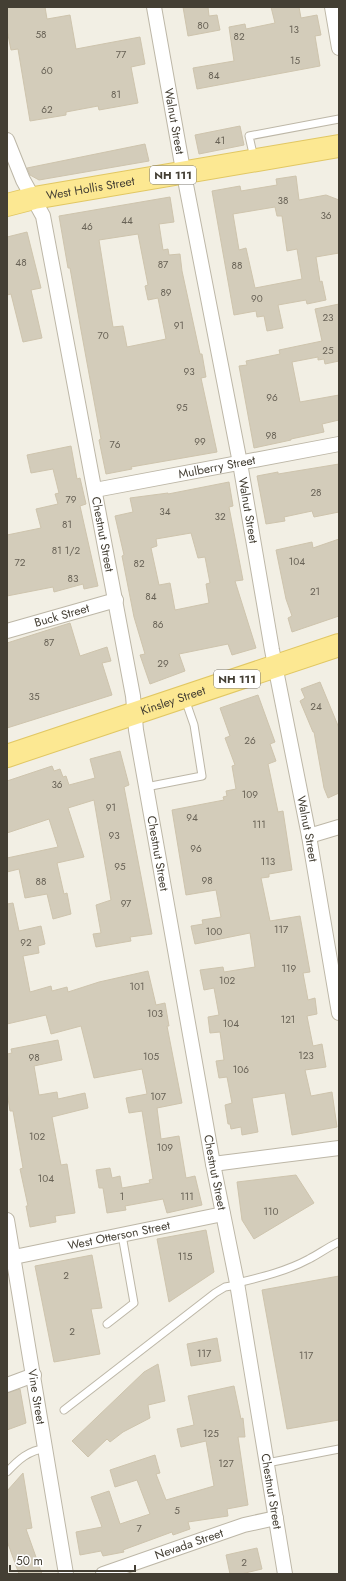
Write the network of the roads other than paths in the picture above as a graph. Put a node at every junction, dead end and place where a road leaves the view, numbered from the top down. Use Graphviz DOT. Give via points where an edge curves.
graph roads {
  1 [pos="154,7"];
  2 [pos="332,7"];
  3 [pos="339,48"];
  4 [pos="339,120"];
  5 [pos="7,140"];
  6 [pos="339,146"];
  7 [pos="255,160"];
  8 [pos="183,173"];
  9 [pos="34,198"];
  10 [pos="7,205"];
  11 [pos="339,444"];
  12 [pos="240,463"];
  13 [pos="95,490"];
  14 [pos="116,600"];
  15 [pos="7,631"];
  16 [pos="339,645"];
  17 [pos="275,666"];
  18 [pos="184,697"];
  19 [pos="135,714"];
  20 [pos="7,756"];
  21 [pos="146,787"];
  22 [pos="339,827"];
  23 [pos="308,836"];
  24 [pos="339,1013"];
  25 [pos="339,1148"];
  26 [pos="213,1164"];
  27 [pos="223,1214"];
  28 [pos="7,1220"];
  29 [pos="122,1235"];
  30 [pos="339,1242"];
  31 [pos="14,1257"];
  32 [pos="237,1284"];
  33 [pos="107,1324"];
  34 [pos="34,1375"];
  35 [pos="7,1385"];
  36 [pos="64,1410"];
  37 [pos="46,1448"];
  38 [pos="339,1449"];
  39 [pos="268,1463"];
  40 [pos="7,1472"];
  41 [pos="276,1518"];
  42 [pos="66,1574"];
  43 [pos="103,1574"];
  44 [pos="285,1574"];
  1 -- 8 [label="street, Walnut Street"];
  2 -- 3 [label="street"];
  4 -- 7 [label="lane" via="249,136"];
  5 -- 9 [label="street, Chestnut Street" via="23,180"];
  6 -- 7 [label="main road, West Hollis Street / NH 111"];
  7 -- 8 [label="main road, West Hollis Street / NH 111"];
  8 -- 9 [label="main road, West Hollis Street / NH 111"];
  8 -- 12 [label="street, Walnut Street"];
  9 -- 10 [label="main road, West Hollis Street / NH 111"];
  9 -- 13 [label="street, Chestnut Street" via="43,216"];
  11 -- 12 [label="street, Mulberry Street"];
  12 -- 13 [label="street, Mulberry Street"];
  12 -- 17 [label="street, Walnut Street"];
  13 -- 14 [label="street, Chestnut Street"];
  14 -- 15 [label="street, Buck Street"];
  14 -- 19 [label="street, Chestnut Street"];
  16 -- 17 [label="main road, Kinsley Street / NH 111"];
  17 -- 18 [label="main road, Kinsley Street / NH 111"];
  17 -- 23 [label="street, Walnut Street"];
  18 -- 19 [label="main road, Kinsley Street / NH 111"];
  18 -- 21 [label="lane" via="194,725 202,776"];
  19 -- 20 [label="main road, Kinsley Street / NH 111"];
  19 -- 21 [label="street, Chestnut Street"];
  21 -- 26 [label="street, Chestnut Street"];
  22 -- 23 [label="street"];
  23 -- 24 [label="street, Walnut Street"];
  25 -- 26 [label="street"];
  26 -- 27 [label="street, Chestnut Street"];
  27 -- 29 [label="street, West Otterson Street"];
  27 -- 32 [label="street, Chestnut Street"];
  28 -- 31 [label="street, Vine Street"];
  29 -- 31 [label="street, West Otterson Street"];
  29 -- 33 [label="lane" via="134,1303"];
  30 -- 32 [label="lane" via="297,1265"];
  31 -- 34 [label="street, Vine Street"];
  32 -- 36 [label="lane" via="215,1293"];
  32 -- 39 [label="street, Chestnut Street"];
  34 -- 35 [label="street"];
  34 -- 37 [label="street, Vine Street"];
  37 -- 40 [label="lane" via="24,1456"];
  37 -- 42 [label="street, Vine Street"];
  38 -- 39 [label="lane"];
  39 -- 41 [label="street, Chestnut Street"];
  41 -- 43 [label="street, Nevada Street" via="249,1524"];
  41 -- 44 [label="street, Chestnut Street"];
}
